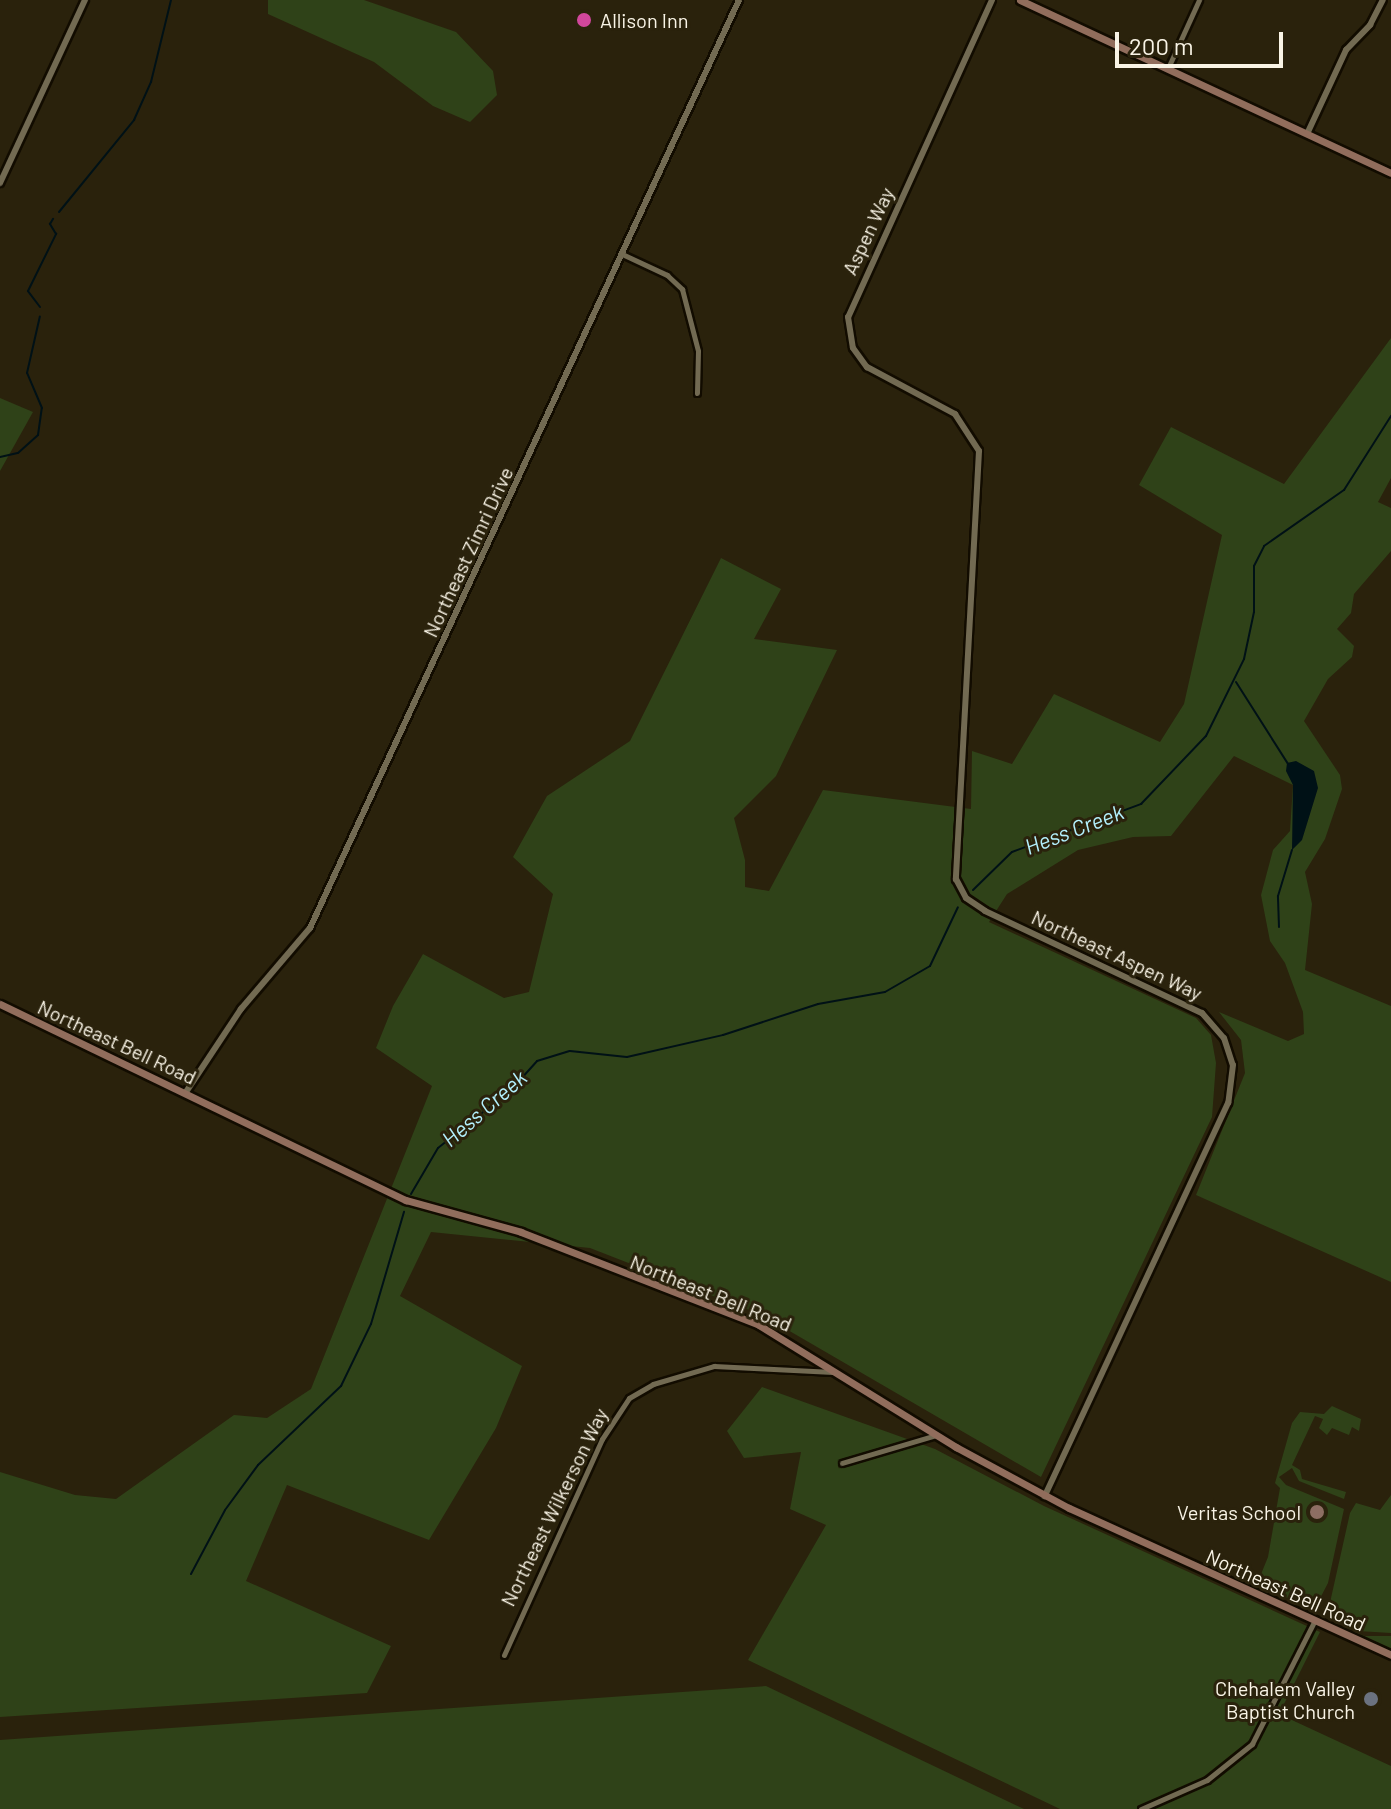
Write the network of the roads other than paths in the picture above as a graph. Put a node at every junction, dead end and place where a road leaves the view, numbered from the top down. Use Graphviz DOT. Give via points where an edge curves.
graph roads {
  1 [pos="85,0"];
  2 [pos="739,0"];
  3 [pos="992,0"];
  4 [pos="1020,0"];
  5 [pos="1199,0"];
  6 [pos="1383,0"];
  7 [pos="1168,68"];
  8 [pos="1307,134"];
  9 [pos="1391,173"];
  10 [pos="0,181"];
  11 [pos="622,254"];
  12 [pos="697,393"];
  13 [pos="969,429"];
  14 [pos="0,1004"];
  15 [pos="186,1092"];
  16 [pos="837,1370"];
  17 [pos="937,1435"];
  18 [pos="842,1463"];
  19 [pos="1045,1496"];
  20 [pos="1315,1620"];
  21 [pos="504,1655"];
  22 [pos="1391,1655"];
  23 [pos="1141,1809"];
  1 -- 10 [label="street"];
  2 -- 11 [label="street, Northeast Zimri Drive"];
  3 -- 13 [label="street, Aspen Way" via="848,317 853,348 867,367 945,407"];
  4 -- 7 [label="main road"];
  5 -- 7 [label="street"];
  6 -- 8 [label="street" via="1370,25 1346,50"];
  7 -- 8 [label="main road"];
  8 -- 9 [label="main road"];
  11 -- 12 [label="street" via="667,275 682,289 698,351"];
  11 -- 15 [label="street, Northeast Zimri Drive" via="306,936 241,1009"];
  13 -- 19 [label="street, Northeast Aspen Way" via="979,451 981,476 955,869 960,889 985,911 1202,1013 1224,1038 1233,1065 1228,1103"];
  14 -- 15 [label="main road, Northeast Bell Road"];
  15 -- 16 [label="main road, Northeast Bell Road" via="406,1200 521,1232 733,1315"];
  16 -- 17 [label="main road, Northeast Bell Road"];
  16 -- 21 [label="street, Northeast Wilkerson Way" via="714,1366 653,1384 629,1398 602,1439"];
  17 -- 18 [label="street"];
  17 -- 19 [label="main road, Northeast Bell Road"];
  19 -- 20 [label="main road, Northeast Bell Road"];
  20 -- 22 [label="main road, Northeast Bell Road"];
  20 -- 23 [label="street" via="1252,1744 1207,1780"];
}
